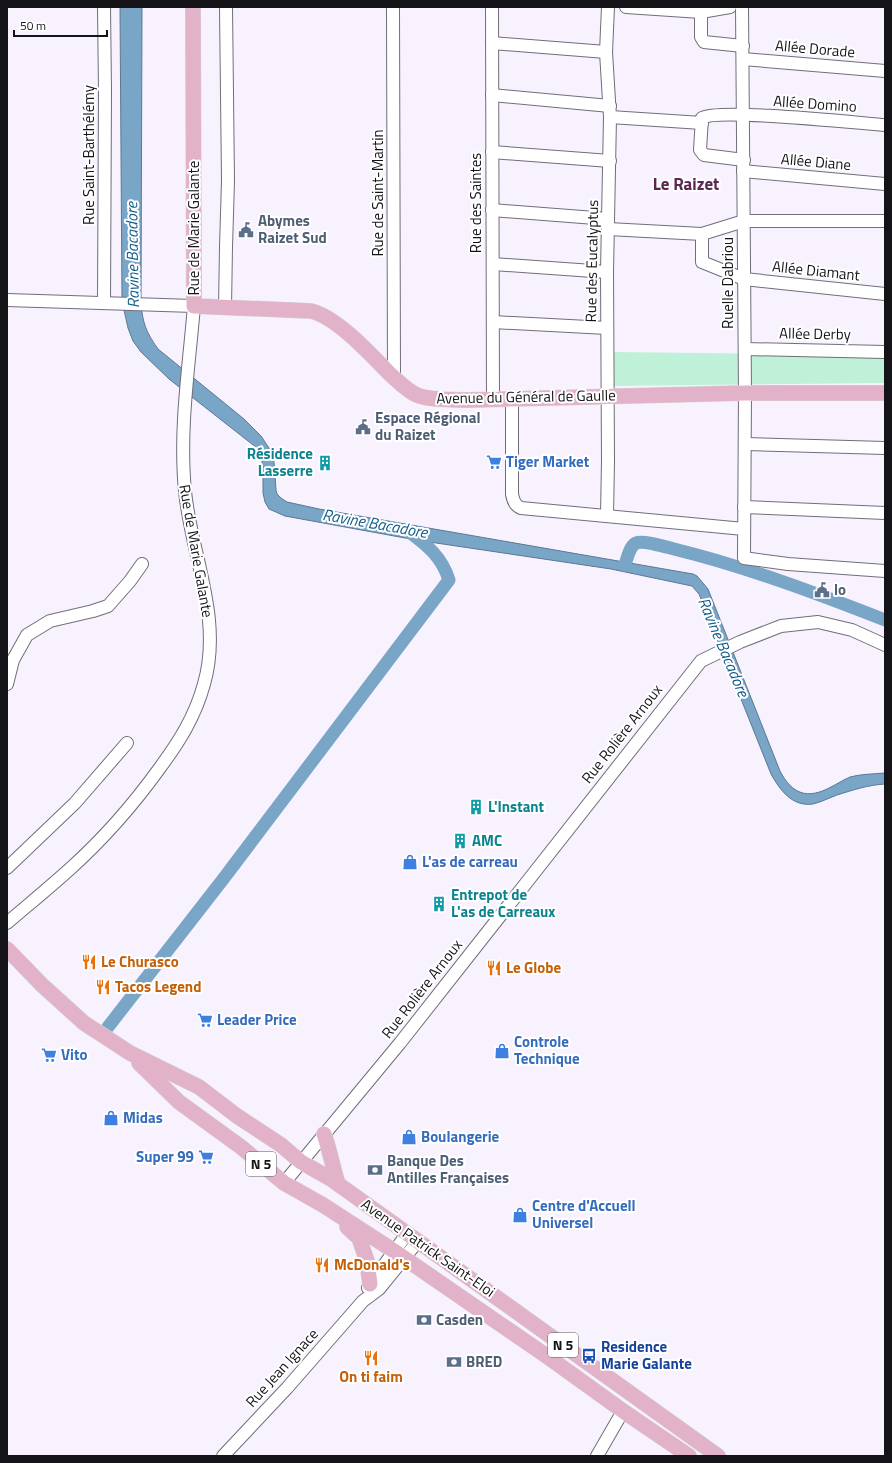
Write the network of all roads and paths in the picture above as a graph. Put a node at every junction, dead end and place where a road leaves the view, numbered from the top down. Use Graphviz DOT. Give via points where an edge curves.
graph roads {
  1 [pos="104,7"];
  2 [pos="193,7"];
  3 [pos="226,7"];
  4 [pos="393,7"];
  5 [pos="492,7"];
  6 [pos="608,7"];
  7 [pos="626,7"];
  8 [pos="730,7"];
  9 [pos="742,7"];
  10 [pos="700,12"];
  11 [pos="492,43"];
  12 [pos="743,46"];
  13 [pos="606,52"];
  14 [pos="743,59"];
  15 [pos="885,71"];
  16 [pos="492,95"];
  17 [pos="610,112"];
  18 [pos="743,114"];
  19 [pos="702,123"];
  20 [pos="885,125"];
  21 [pos="492,152"];
  22 [pos="610,161"];
  23 [pos="744,165"];
  24 [pos="885,184"];
  25 [pos="492,210"];
  26 [pos="744,221"];
  27 [pos="885,221"];
  28 [pos="608,224"];
  29 [pos="702,234"];
  30 [pos="492,264"];
  31 [pos="607,272"];
  32 [pos="744,280"];
  33 [pos="885,294"];
  34 [pos="7,300"];
  35 [pos="109,303"];
  36 [pos="194,306"];
  37 [pos="225,308"];
  38 [pos="492,322"];
  39 [pos="607,328"];
  40 [pos="745,349"];
  41 [pos="885,352"];
  42 [pos="394,378"];
  43 [pos="745,393"];
  44 [pos="885,393"];
  45 [pos="607,396"];
  46 [pos="512,398"];
  47 [pos="493,399"];
  48 [pos="745,444"];
  49 [pos="885,448"];
  50 [pos="744,507"];
  51 [pos="885,513"];
  52 [pos="607,516"];
  53 [pos="744,529"];
  54 [pos="142,564"];
  55 [pos="885,571"];
  56 [pos="885,645"];
  57 [pos="7,684"];
  58 [pos="127,743"];
  59 [pos="7,868"];
  60 [pos="7,923"];
  61 [pos="7,949"];
  62 [pos="130,1053"];
  63 [pos="324,1134"];
  64 [pos="301,1162"];
  65 [pos="284,1183"];
  66 [pos="338,1184"];
  67 [pos="323,1205"];
  68 [pos="413,1238"];
  69 [pos="399,1254"];
  70 [pos="370,1284"];
  71 [pos="363,1301"];
  72 [pos="623,1411"];
  73 [pos="223,1456"];
  74 [pos="597,1456"];
  75 [pos="689,1456"];
  76 [pos="718,1456"];
  1 -- 35 [label="street, Rue Saint-Barthélémy"];
  2 -- 36 [label="main road, Rue de Marie Galante"];
  3 -- 37 [label="street" via="228,181"];
  4 -- 42 [label="street, Rue de Saint-Martin"];
  5 -- 11 [label="street, Rue des Saintes"];
  6 -- 13 [label="street, Rue des Eucalyptus"];
  7 -- 10 [label="street"];
  8 -- 10 [label="street"];
  9 -- 12 [label="street, Ruelle Dabriou"];
  10 -- 12 [label="street" via="701,37 704,42"];
  11 -- 13 [label="street"];
  11 -- 16 [label="street, Rue des Saintes"];
  12 -- 14 [label="street, Ruelle Dabriou"];
  13 -- 17 [label="street, Rue des Eucalyptus"];
  14 -- 15 [label="street, Allée Dorade"];
  14 -- 18 [label="street, Ruelle Dabriou"];
  16 -- 17 [label="street"];
  16 -- 21 [label="street, Rue des Saintes"];
  17 -- 19 [label="street"];
  17 -- 22 [label="street, Rue des Eucalyptus"];
  18 -- 19 [label="street, Allée Domino" via="705,116"];
  18 -- 20 [label="street, Allée Domino"];
  18 -- 23 [label="street, Ruelle Dabriou"];
  19 -- 23 [label="street, Allée Diane" via="702,153"];
  21 -- 22 [label="street"];
  21 -- 25 [label="street, Rue des Saintes"];
  22 -- 28 [label="street, Rue des Eucalyptus"];
  23 -- 24 [label="street, Allée Diane"];
  23 -- 26 [label="street, Ruelle Dabriou"];
  25 -- 28 [label="street"];
  25 -- 30 [label="street, Rue des Saintes"];
  26 -- 27 [label="street"];
  26 -- 29 [label="street"];
  26 -- 32 [label="street, Ruelle Dabriou"];
  28 -- 29 [label="street"];
  28 -- 31 [label="street, Rue des Eucalyptus"];
  29 -- 32 [label="street, Allée Diamant" via="702,262"];
  30 -- 31 [label="street"];
  30 -- 38 [label="street, Rue des Saintes"];
  31 -- 39 [label="street, Rue des Eucalyptus"];
  32 -- 33 [label="street, Allée Diamant"];
  32 -- 40 [label="street, Ruelle Dabriou"];
  34 -- 35 [label="street, Avenue du Général de Gaulle"];
  35 -- 36 [label="street, Avenue du Général de Gaulle"];
  36 -- 37 [label="main road, Avenue du Général de Gaulle"];
  36 -- 60 [label="street, Rue de Marie Galante" via="185,401 183,465 187,512 206,596 210,635 205,682 193,716 177,745 142,793 72,868"];
  37 -- 42 [label="main road, Avenue du Général de Gaulle" via="311,311 323,314 346,332"];
  38 -- 39 [label="street"];
  38 -- 47 [label="street, Rue des Saintes"];
  39 -- 45 [label="street, Rue des Eucalyptus"];
  40 -- 41 [label="street, Allée Derby"];
  40 -- 43 [label="street, Ruelle Dabriou"];
  42 -- 47 [label="main road, Avenue du Général de Gaulle" via="416,395 426,398"];
  43 -- 44 [label="main road, Avenue du Général de Gaulle"];
  43 -- 45 [label="main road, Avenue du Général de Gaulle"];
  43 -- 48 [label="street, Ruelle Dabriou"];
  45 -- 46 [label="main road, Avenue du Général de Gaulle"];
  45 -- 52 [label="street, Rue des Eucalyptus"];
  46 -- 47 [label="main road, Avenue du Général de Gaulle"];
  46 -- 52 [label="street" via="512,494 518,507"];
  48 -- 49 [label="street"];
  48 -- 50 [label="street, Ruelle Dabriou"];
  50 -- 51 [label="street"];
  50 -- 53 [label="street, Ruelle Dabriou"];
  52 -- 53 [label="street"];
  53 -- 55 [label="street, Ruelle Dabriou" via="744,558"];
  54 -- 57 [label="street" via="108,606 50,621 27,635 13,660"];
  56 -- 63 [label="street, Rue Rolière Arnoux" via="852,630 818,622 781,626 701,661 400,1044"];
  58 -- 59 [label="street" via="75,803"];
  61 -- 62 [label="main road, Avenue Patrick Saint-Eloi / N 5" via="84,1023"];
  62 -- 64 [label="main road, Avenue Patrick Saint-Eloi / N 5" via="199,1087"];
  62 -- 65 [label="main road, Avenue Patrick Saint-Eloi / N 5" via="179,1102 241,1147"];
  63 -- 64 [label="street, Rue Rolière Arnoux"];
  63 -- 66 [label="main road"];
  64 -- 65 [label="street, Rue Rolière Arnoux"];
  64 -- 66 [label="main road, Avenue Patrick Saint-Eloi / N 5"];
  65 -- 67 [label="main road, Avenue Patrick Saint-Eloi / N 5"];
  66 -- 68 [label="main road, Avenue Patrick Saint-Eloi / N 5"];
  67 -- 69 [label="main road, Avenue Patrick Saint-Eloi / N 5"];
  67 -- 70 [label="main road" via="359,1238 367,1261"];
  68 -- 69 [label="street, Rue Jean Ignace"];
  68 -- 76 [label="main road, Avenue Patrick Saint-Eloi / N 5"];
  69 -- 70 [label="street, Rue Jean Ignace"];
  69 -- 71 [label="street, Rue Jean Ignace" via="379,1288"];
  69 -- 72 [label="main road, Avenue Patrick Saint-Eloi / N 5"];
  70 -- 71 [label="street, Rue Jean Ignace"];
  71 -- 73 [label="street, Rue Jean Ignace"];
  72 -- 74 [label="street"];
  72 -- 75 [label="main road, Avenue Patrick Saint-Eloi / N 5"];
}
